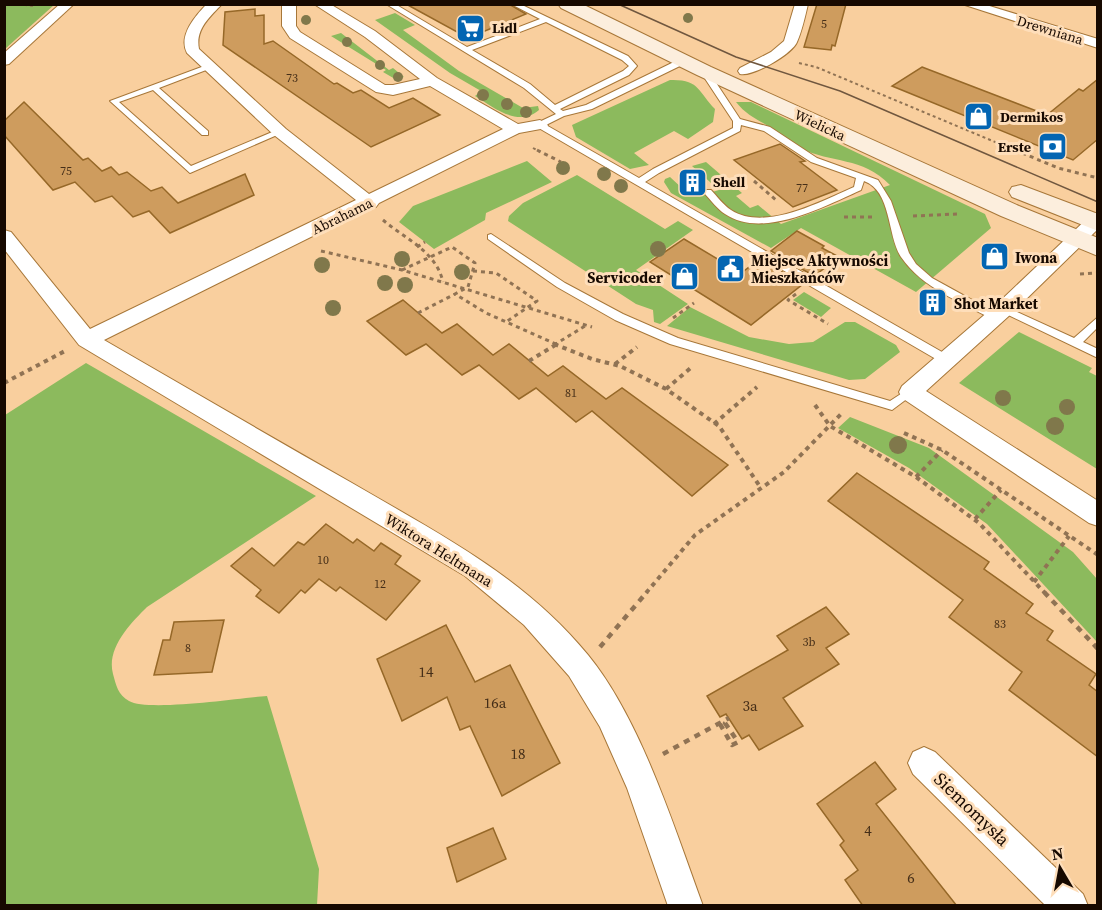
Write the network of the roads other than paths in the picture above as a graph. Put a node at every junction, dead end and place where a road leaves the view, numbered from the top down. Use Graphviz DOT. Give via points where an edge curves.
graph roads {
  1 [pos="68,4"];
  2 [pos="216,4"];
  3 [pos="289,4"];
  4 [pos="320,4"];
  5 [pos="389,4"];
  6 [pos="514,4"];
  7 [pos="567,4"];
  8 [pos="596,4"];
  9 [pos="802,4"];
  10 [pos="968,4"];
  11 [pos="545,20"];
  12 [pos="1098,44"];
  13 [pos="467,50"];
  14 [pos="4,62"];
  15 [pos="694,66"];
  16 [pos="210,67"];
  17 [pos="746,71"];
  18 [pos="432,81"];
  19 [pos="154,87"];
  20 [pos="558,111"];
  21 [pos="737,121"];
  22 [pos="540,125"];
  23 [pos="515,129"];
  24 [pos="280,132"];
  25 [pos="205,133"];
  26 [pos="861,176"];
  27 [pos="986,176"];
  28 [pos="638,183"];
  29 [pos="1007,185"];
  30 [pos="708,192"];
  31 [pos="370,203"];
  32 [pos="1093,230"];
  33 [pos="4,236"];
  34 [pos="491,237"];
  35 [pos="1000,313"];
  36 [pos="1098,320"];
  37 [pos="87,340"];
  38 [pos="1076,343"];
  39 [pos="1098,354"];
  40 [pos="945,359"];
  41 [pos="910,392"];
  42 [pos="1098,515"];
  43 [pos="924,764"];
  44 [pos="686,906"];
  45 [pos="1071,906"];
  1 -- 14 [label="street"];
  2 -- 16 [label="street" via="204,14 189,45"];
  3 -- 18 [label="street" via="289,26 295,35 381,88 393,90"];
  4 -- 18 [label="street" via="370,34"];
  5 -- 13 [label="lane"];
  6 -- 11 [label="lane"];
  7 -- 15 [label="main road, Wielicka"];
  8 -- 17 [label="main road, Wielicka"];
  9 -- 17 [label="street" via="790,43"];
  10 -- 12 [label="street, Drewniana"];
  11 -- 13 [label="lane"];
  11 -- 20 [label="lane" via="625,58 633,66 626,74"];
  13 -- 20 [label="lane" via="527,86"];
  15 -- 20 [label="lane, Abrahama" via="589,107"];
  15 -- 21 [label="lane"];
  15 -- 32 [label="main road, Wielicka"];
  16 -- 19 [label="lane"];
  16 -- 24 [label="street"];
  17 -- 27 [label="main road, Wielicka"];
  18 -- 23 [label="street"];
  19 -- 24 [label="lane" via="114,101 190,170"];
  19 -- 25 [label="lane"];
  20 -- 22 [label="lane, Abrahama"];
  21 -- 26 [label="lane" via="767,129 814,160"];
  21 -- 28 [label="lane" via="738,129"];
  22 -- 23 [label="street, Abrahama"];
  22 -- 28 [label="lane"];
  23 -- 31 [label="street, Abrahama"];
  24 -- 31 [label="street"];
  26 -- 30 [label="lane" via="858,188 789,216 767,220 750,220 729,213"];
  26 -- 35 [label="lane" via="875,182 887,201 904,254 913,266 929,280"];
  28 -- 40 [label="lane"];
  29 -- 32 [label="main road"];
  31 -- 37 [label="street, Abrahama"];
  32 -- 35 [label="street"];
  33 -- 37 [label="street"];
  34 -- 41 [label="lane" via="561,285 619,317 675,340 892,406"];
  35 -- 38 [label="lane"];
  35 -- 40 [label="street"];
  36 -- 38 [label="lane"];
  37 -- 44 [label="street, Wiktora Heltmana" via="474,568 534,616 579,666 611,716 642,786"];
  38 -- 39 [label="lane"];
  40 -- 41 [label="street"];
  41 -- 42 [label="street"];
  43 -- 45 [label="street, Siemomysła"];
}
